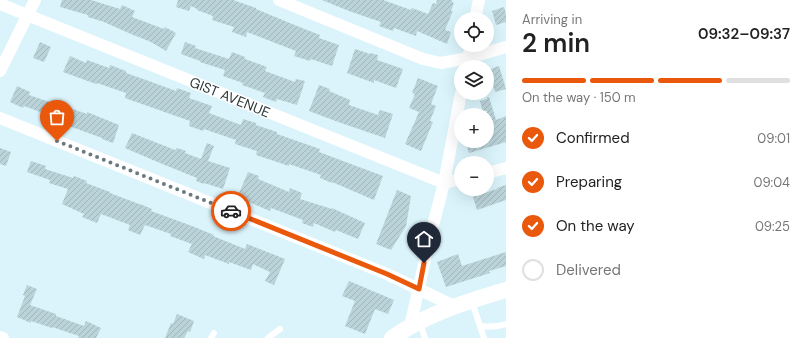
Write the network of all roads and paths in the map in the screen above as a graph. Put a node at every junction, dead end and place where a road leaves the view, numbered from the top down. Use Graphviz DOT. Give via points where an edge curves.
graph roads {
  1 [pos="35,0"];
  2 [pos="279,0"];
  3 [pos="479,0"];
  4 [pos="0,4"];
  5 [pos="476,12"];
  6 [pos="27,15"];
  7 [pos="506,46"];
  8 [pos="472,60"];
  9 [pos="454,63"];
  10 [pos="0,71"];
  11 [pos="460,100"];
  12 [pos="0,118"];
  13 [pos="506,168"];
  14 [pos="494,171"];
  15 [pos="454,181"];
  16 [pos="444,184"];
  17 [pos="419,289"];
  18 [pos="506,290"];
  19 [pos="471,300"];
  20 [pos="454,306"];
  21 [pos="415,324"];
  22 [pos="506,324"];
  23 [pos="481,326"];
  24 [pos="280,330"];
  25 [pos="484,337"];
  26 [pos="268,338"];
  27 [pos="392,338"];
  28 [pos="425,338"];
  29 [pos="477,338"];
  1 -- 6 [label="street"];
  2 -- 9 [label="street" via="423,59 441,64"];
  3 -- 5 [label="street"];
  4 -- 6 [label="street, GIST AVENUE"];
  6 -- 10 [label="street"];
  6 -- 16 [label="street, GIST AVENUE"];
  7 -- 8 [label="street"];
  11 -- 16 [label="street"];
  12 -- 17 [label="street"];
  13 -- 14 [label="street"];
  15 -- 16 [label="street"];
  16 -- 17 [label="street"];
  17 -- 20 [label="street"];
  17 -- 21 [label="street"];
  18 -- 19 [label="street"];
  19 -- 20 [label="street"];
  19 -- 23 [label="lane"];
  20 -- 21 [label="street"];
  21 -- 27 [label="street"];
  21 -- 28 [label="lane"];
  22 -- 23 [label="lane"];
  23 -- 25 [label="lane"];
  24 -- 26 [label="lane"];
  25 -- 29 [label="lane"];
}
